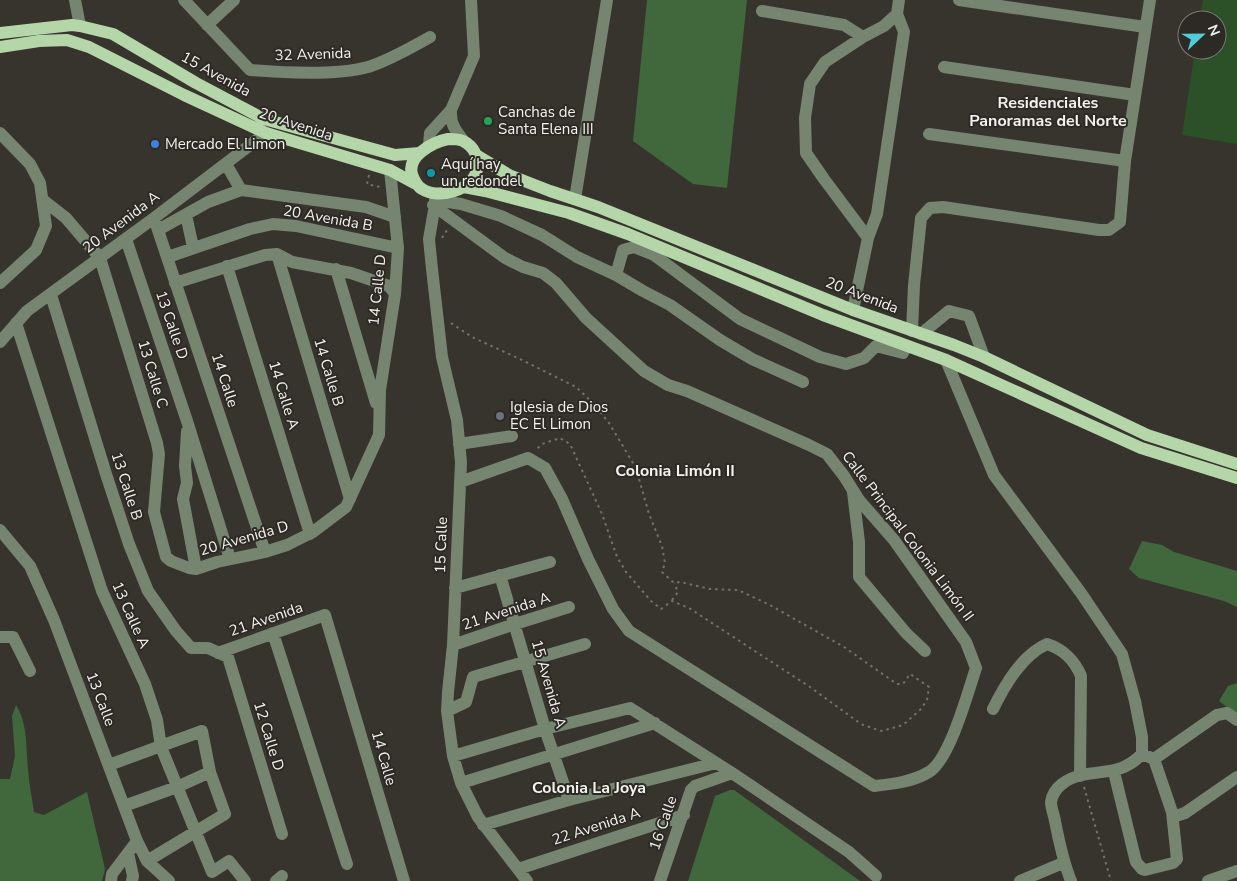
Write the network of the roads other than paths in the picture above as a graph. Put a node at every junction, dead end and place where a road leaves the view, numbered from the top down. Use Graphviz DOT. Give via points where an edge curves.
graph roads {
  1 [pos="75,0"];
  2 [pos="184,0"];
  3 [pos="234,0"];
  4 [pos="471,0"];
  5 [pos="607,0"];
  6 [pos="899,0"];
  7 [pos="959,0"];
  8 [pos="1150,0"];
  9 [pos="762,11"];
  10 [pos="897,14"];
  11 [pos="207,24"];
  12 [pos="80,26"];
  13 [pos="1145,27"];
  14 [pos="0,33"];
  15 [pos="430,37"];
  16 [pos="863,37"];
  17 [pos="0,46"];
  18 [pos="944,67"];
  19 [pos="1136,94"];
  20 [pos="451,110"];
  21 [pos="0,133"];
  22 [pos="266,133"];
  23 [pos="929,134"];
  24 [pos="463,140"];
  25 [pos="424,150"];
  26 [pos="476,155"];
  27 [pos="1125,162"];
  28 [pos="226,164"];
  29 [pos="390,170"];
  30 [pos="416,184"];
  31 [pos="464,187"];
  32 [pos="241,190"];
  33 [pos="575,199"];
  34 [pos="43,200"];
  35 [pos="436,200"];
  36 [pos="186,215"];
  37 [pos="395,217"];
  38 [pos="156,224"];
  39 [pos="868,238"];
  40 [pos="126,239"];
  41 [pos="193,248"];
  42 [pos="398,248"];
  43 [pos="277,254"];
  44 [pos="100,258"];
  45 [pos="168,258"];
  46 [pos="227,266"];
  47 [pos="336,269"];
  48 [pos="616,275"];
  49 [pos="175,282"];
  50 [pos="0,283"];
  51 [pos="395,294"];
  52 [pos="51,295"];
  53 [pos="853,310"];
  54 [pos="16,323"];
  55 [pos="916,332"];
  56 [pos="0,342"];
  57 [pos="906,346"];
  58 [pos="984,357"];
  59 [pos="946,360"];
  60 [pos="803,382"];
  61 [pos="379,412"];
  62 [pos="187,421"];
  63 [pos="512,436"];
  64 [pos="459,444"];
  65 [pos="1237,464"];
  66 [pos="1237,478"];
  67 [pos="460,482"];
  68 [pos="852,489"];
  69 [pos="350,499"];
  70 [pos="0,530"];
  71 [pos="310,534"];
  72 [pos="265,552"];
  73 [pos="230,559"];
  74 [pos="550,562"];
  75 [pos="192,569"];
  76 [pos="500,575"];
  77 [pos="455,588"];
  78 [pos="569,607"];
  79 [pos="325,615"];
  80 [pos="515,624"];
  81 [pos="273,633"];
  82 [pos="0,637"];
  83 [pos="585,644"];
  84 [pos="453,645"];
  85 [pos="925,651"];
  86 [pos="218,653"];
  87 [pos="525,661"];
  88 [pos="30,671"];
  89 [pos="993,709"];
  90 [pos="447,711"];
  91 [pos="1237,720"];
  92 [pos="655,723"];
  93 [pos="544,729"];
  94 [pos="161,747"];
  95 [pos="552,754"];
  96 [pos="1142,754"];
  97 [pos="453,756"];
  98 [pos="1154,759"];
  99 [pos="716,763"];
  100 [pos="109,766"];
  101 [pos="210,772"];
  102 [pos="1114,772"];
  103 [pos="732,773"];
  104 [pos="1080,776"];
  105 [pos="1237,778"];
  106 [pos="461,783"];
  107 [pos="177,787"];
  108 [pos="568,800"];
  109 [pos="124,806"];
  110 [pos="1172,812"];
  111 [pos="684,815"];
  112 [pos="483,825"];
  113 [pos="195,831"];
  114 [pos="282,834"];
  115 [pos="137,841"];
  116 [pos="128,853"];
  117 [pos="147,861"];
  118 [pos="1064,863"];
  119 [pos="347,864"];
  120 [pos="518,869"];
  121 [pos="1237,871"];
  122 [pos="876,876"];
  123 [pos="111,881"];
  124 [pos="132,881"];
  125 [pos="169,881"];
  126 [pos="245,881"];
  127 [pos="404,881"];
  128 [pos="527,881"];
  129 [pos="660,881"];
  130 [pos="1020,881"];
  131 [pos="1071,881"];
  132 [pos="1208,881"];
  1 -- 12 [label="street"];
  2 -- 11 [label="street"];
  3 -- 11 [label="street"];
  4 -- 20 [label="street" via="474,56"];
  5 -- 33 [label="street"];
  6 -- 10 [label="street"];
  7 -- 13 [label="street"];
  8 -- 13 [label="street"];
  9 -- 16 [label="street" via="844,24"];
  10 -- 16 [label="street" via="884,26"];
  10 -- 39 [label="street" via="904,32 877,214"];
  11 -- 15 [label="street, 32 Avenida" via="250,70 288,73 367,67 394,57"];
  12 -- 14 [label="main road, 15 Avenida"];
  12 -- 25 [label="main road, 15 Avenida" via="113,34 264,119 395,155"];
  13 -- 19 [label="street"];
  16 -- 39 [label="street" via="825,62 810,84 805,118 806,153"];
  17 -- 22 [label="main road, 20 Avenida" via="67,40 89,47"];
  18 -- 19 [label="street"];
  19 -- 27 [label="street"];
  20 -- 24 [label="street" via="454,129"];
  20 -- 25 [label="street" via="430,133"];
  21 -- 34 [label="street" via="30,164 40,183"];
  22 -- 28 [label="street, 20 Avenida A"];
  22 -- 29 [label="main road, 20 Avenida"];
  23 -- 27 [label="street"];
  24 -- 25 [label="main road" via="448,139"];
  24 -- 26 [label="main road"];
  25 -- 30 [label="main road" via="413,163 411,174"];
  26 -- 31 [label="main road" via="479,163 476,175"];
  26 -- 33 [label="main road, 20 Avenida" via="509,175"];
  27 -- 55 [label="street" via="1120,222 1109,230 943,207 930,208 921,218 914,285"];
  28 -- 32 [label="street"];
  28 -- 38 [label="street, 20 Avenida A"];
  29 -- 30 [label="main road, 20 Avenida"];
  29 -- 37 [label="street, 14 Calle D"];
  30 -- 35 [label="main road"];
  31 -- 35 [label="main road"];
  31 -- 57 [label="main road" via="569,213 628,234"];
  32 -- 36 [label="street, 20 Avenida A" via="208,202"];
  32 -- 37 [label="street, 20 Avenida A" via="366,208"];
  33 -- 53 [label="main road, 20 Avenida"];
  34 -- 44 [label="street, 13 Calle C" via="66,218"];
  34 -- 50 [label="street" via="46,226 36,250"];
  35 -- 48 [label="street" via="501,216"];
  35 -- 64 [label="street, 15 Calle" via="429,239 442,357 457,420"];
  35 -- 68 [label="street, Calle Principal Colonia Limón II" via="453,220 505,258 543,273 556,283 586,318 644,371 668,385 827,454"];
  36 -- 38 [label="street, 20 Avenida A"];
  36 -- 41 [label="street"];
  37 -- 42 [label="street, 14 Calle D"];
  38 -- 40 [label="street, 20 Avenida A"];
  38 -- 45 [label="street, 14 Calle"];
  39 -- 53 [label="street"];
  40 -- 44 [label="street, 20 Avenida A"];
  40 -- 62 [label="street, 13 Calle D"];
  41 -- 42 [label="street, 20 Avenida B" via="273,224"];
  41 -- 45 [label="street, 20 Avenida B"];
  42 -- 51 [label="street, 14 Calle D"];
  43 -- 46 [label="street"];
  43 -- 47 [label="street" via="292,262"];
  43 -- 69 [label="street, 14 Calle B"];
  44 -- 52 [label="street, 20 Avenida A"];
  44 -- 75 [label="street, 13 Calle C" via="157,443 154,512 166,556"];
  45 -- 49 [label="street, 14 Calle"];
  46 -- 49 [label="street"];
  46 -- 71 [label="street, 14 Calle A"];
  47 -- 51 [label="street" via="388,286"];
  47 -- 61 [label="street"];
  48 -- 57 [label="street" via="623,250 634,247 654,255 740,319 820,356 846,364 864,358 876,346 903,353"];
  48 -- 60 [label="street" via="670,305 752,359"];
  49 -- 72 [label="street, 14 Calle"];
  51 -- 61 [label="street, 14 Calle D"];
  52 -- 54 [label="street, 20 Avenida A"];
  52 -- 86 [label="street, 13 Calle B" via="106,474 148,591 191,648 208,648"];
  53 -- 55 [label="main road, 20 Avenida"];
  54 -- 56 [label="street, 20 Avenida A"];
  54 -- 94 [label="street, 13 Calle A" via="102,591 144,684"];
  55 -- 58 [label="main road, 20 Avenida"];
  55 -- 58 [label="street" via="949,311 969,316"];
  57 -- 59 [label="main road"];
  58 -- 65 [label="main road, 20 Avenida" via="1148,435"];
  59 -- 66 [label="main road" via="1141,448"];
  59 -- 96 [label="street" via="994,475 1122,654 1135,701"];
  61 -- 69 [label="street, 20 Avenida D" via="380,434"];
  62 -- 73 [label="street, 13 Calle D"];
  62 -- 75 [label="street, 13 Calle D" via="187,483 183,499"];
  63 -- 64 [label="street"];
  64 -- 67 [label="street, 15 Calle"];
  67 -- 68 [label="street, Calle Principal Colonia Limón II" via="528,458 545,468 613,609 629,631 874,786 897,784 931,771 947,749 976,668 966,642 955,626 894,540"];
  67 -- 77 [label="street, 15 Calle"];
  68 -- 85 [label="street" via="859,542 859,577"];
  69 -- 71 [label="street, 20 Avenida D" via="346,507"];
  70 -- 100 [label="street, 13 Calle" via="30,566"];
  71 -- 72 [label="street, 20 Avenida D"];
  72 -- 73 [label="street, 20 Avenida D"];
  73 -- 75 [label="street, 20 Avenida D"];
  74 -- 76 [label="street"];
  76 -- 77 [label="street"];
  76 -- 80 [label="street, 15 Avenida A"];
  77 -- 84 [label="street, 15 Calle"];
  78 -- 80 [label="street, 21 Avenida A"];
  79 -- 81 [label="street, 21 Avenida"];
  79 -- 127 [label="street, 14 Calle"];
  80 -- 84 [label="street, 21 Avenida A"];
  80 -- 87 [label="street, 15 Avenida A"];
  81 -- 86 [label="street, 21 Avenida"];
  81 -- 119 [label="street"];
  82 -- 88 [label="street" via="13,637"];
  83 -- 87 [label="street"];
  84 -- 90 [label="street, 15 Calle"];
  86 -- 114 [label="street, 12 Calle D" via="228,657"];
  87 -- 90 [label="street" via="473,677 466,702"];
  87 -- 93 [label="street, 15 Avenida A"];
  89 -- 104 [label="street" via="1010,680 1035,649 1048,644 1059,648 1078,667 1081,676"];
  90 -- 97 [label="street, 15 Calle"];
  91 -- 98 [label="street" via="1227,713 1217,715"];
  92 -- 93 [label="street" via="634,709 626,708"];
  92 -- 95 [label="street"];
  92 -- 99 [label="street"];
  93 -- 95 [label="street, 15 Avenida A"];
  93 -- 97 [label="street"];
  94 -- 100 [label="street"];
  94 -- 101 [label="street" via="202,731"];
  94 -- 107 [label="street, 13 Calle A"];
  95 -- 106 [label="street"];
  95 -- 108 [label="street, 15 Avenida A"];
  96 -- 98 [label="street"];
  96 -- 102 [label="street" via="1133,764"];
  97 -- 106 [label="street, 15 Calle"];
  98 -- 110 [label="street"];
  99 -- 103 [label="street"];
  99 -- 108 [label="street"];
  100 -- 109 [label="street, 13 Calle"];
  101 -- 107 [label="street"];
  101 -- 113 [label="street" via="225,814"];
  102 -- 104 [label="street"];
  102 -- 110 [label="street" via="1136,862 1142,869 1157,868 1177,859"];
  103 -- 111 [label="street, 16 Calle" via="693,788"];
  103 -- 122 [label="street" via="849,852"];
  104 -- 118 [label="street" via="1064,782 1051,803"];
  105 -- 110 [label="street" via="1185,813 1176,816"];
  106 -- 112 [label="street, 15 Calle"];
  107 -- 109 [label="street"];
  107 -- 113 [label="street, 13 Calle A"];
  108 -- 112 [label="street"];
  109 -- 115 [label="street, 13 Calle"];
  111 -- 120 [label="street, 22 Avenida A"];
  111 -- 129 [label="street, 16 Calle"];
  112 -- 120 [label="street, 15 Calle"];
  113 -- 117 [label="street"];
  113 -- 126 [label="street, 13 Calle A" via="212,872 229,861"];
  115 -- 116 [label="street"];
  115 -- 117 [label="street, 13 Calle"];
  116 -- 123 [label="street" via="112,874"];
  116 -- 124 [label="street"];
  117 -- 125 [label="street, 13 Calle"];
  118 -- 130 [label="street"];
  118 -- 131 [label="street"];
  120 -- 128 [label="street, 15 Calle"];
  121 -- 132 [label="street"];
}
